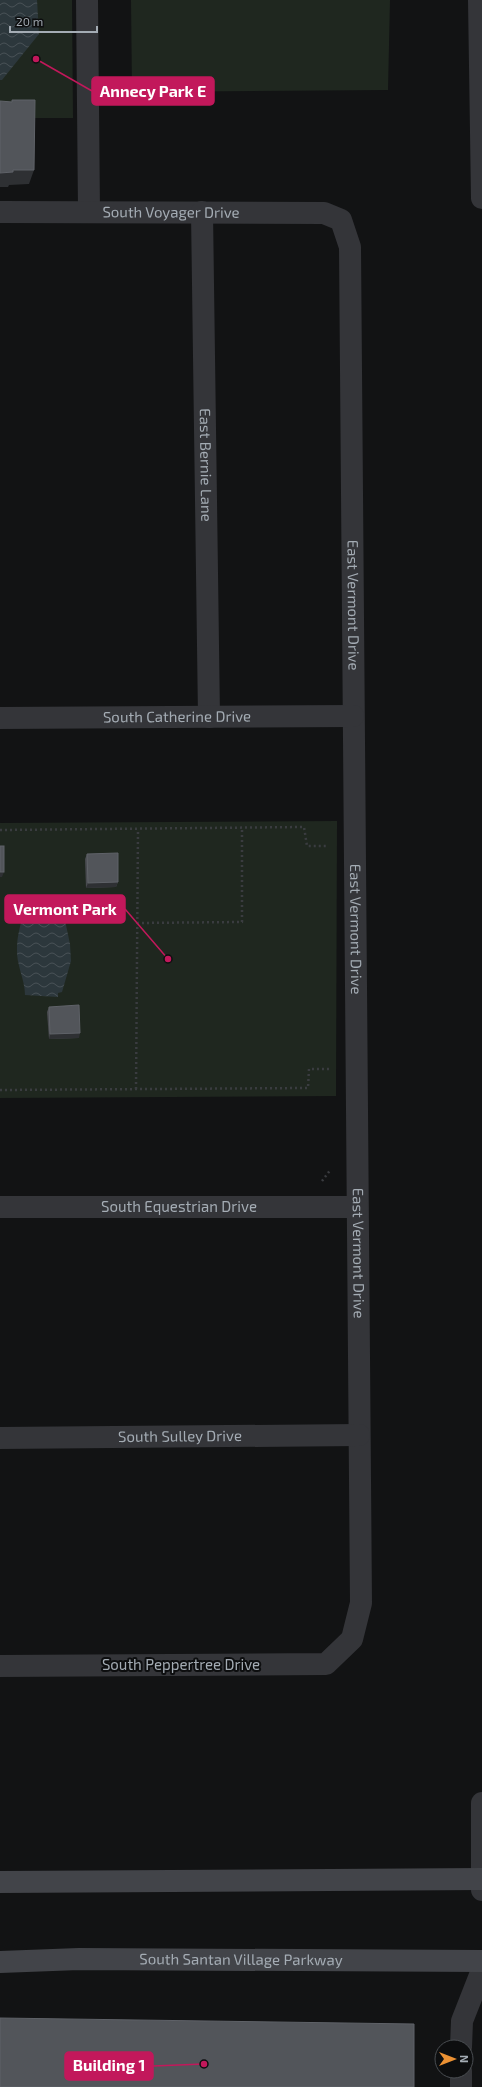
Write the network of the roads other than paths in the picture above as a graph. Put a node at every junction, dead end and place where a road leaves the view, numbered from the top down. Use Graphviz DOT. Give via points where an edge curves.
graph roads {
  1 [pos="87,0"];
  2 [pos="479,0"];
  3 [pos="482,198"];
  4 [pos="89,211"];
  5 [pos="0,212"];
  6 [pos="202,212"];
  7 [pos="341,220"];
  8 [pos="354,716"];
  9 [pos="208,717"];
  10 [pos="0,718"];
  11 [pos="0,1206"];
  12 [pos="357,1207"];
  13 [pos="359,1435"];
  14 [pos="0,1438"];
  15 [pos="352,1639"];
  16 [pos="0,1666"];
  17 [pos="482,1803"];
  18 [pos="482,1879"];
  19 [pos="0,1882"];
  20 [pos="482,1890"];
  21 [pos="482,1961"];
  22 [pos="0,1962"];
  23 [pos="482,1970"];
  24 [pos="462,2039"];
  1 -- 4 [label="street"];
  2 -- 3 [label="street"];
  4 -- 5 [label="street, South Voyager Drive"];
  4 -- 6 [label="street, South Voyager Drive"];
  6 -- 7 [label="street, South Voyager Drive" via="324,213"];
  6 -- 9 [label="street, East Bernie Lane"];
  7 -- 8 [label="street, East Vermont Drive" via="350,247"];
  8 -- 9 [label="street, South Catherine Drive"];
  8 -- 12 [label="street, East Vermont Drive"];
  9 -- 10 [label="street, South Catherine Drive"];
  11 -- 12 [label="street, South Equestrian Drive"];
  12 -- 13 [label="street, East Vermont Drive"];
  13 -- 14 [label="street, South Sulley Drive"];
  13 -- 15 [label="street, East Vermont Drive" via="361,1603"];
  15 -- 16 [label="street, South Peppertree Drive" via="326,1664"];
  17 -- 18 [label="street"];
  18 -- 19 [label="main road"];
  18 -- 20 [label="street"];
  21 -- 22 [label="main road, South Santan Village Parkway" via="79,1959"];
  23 -- 24 [label="street" via="462,2021"];
}
